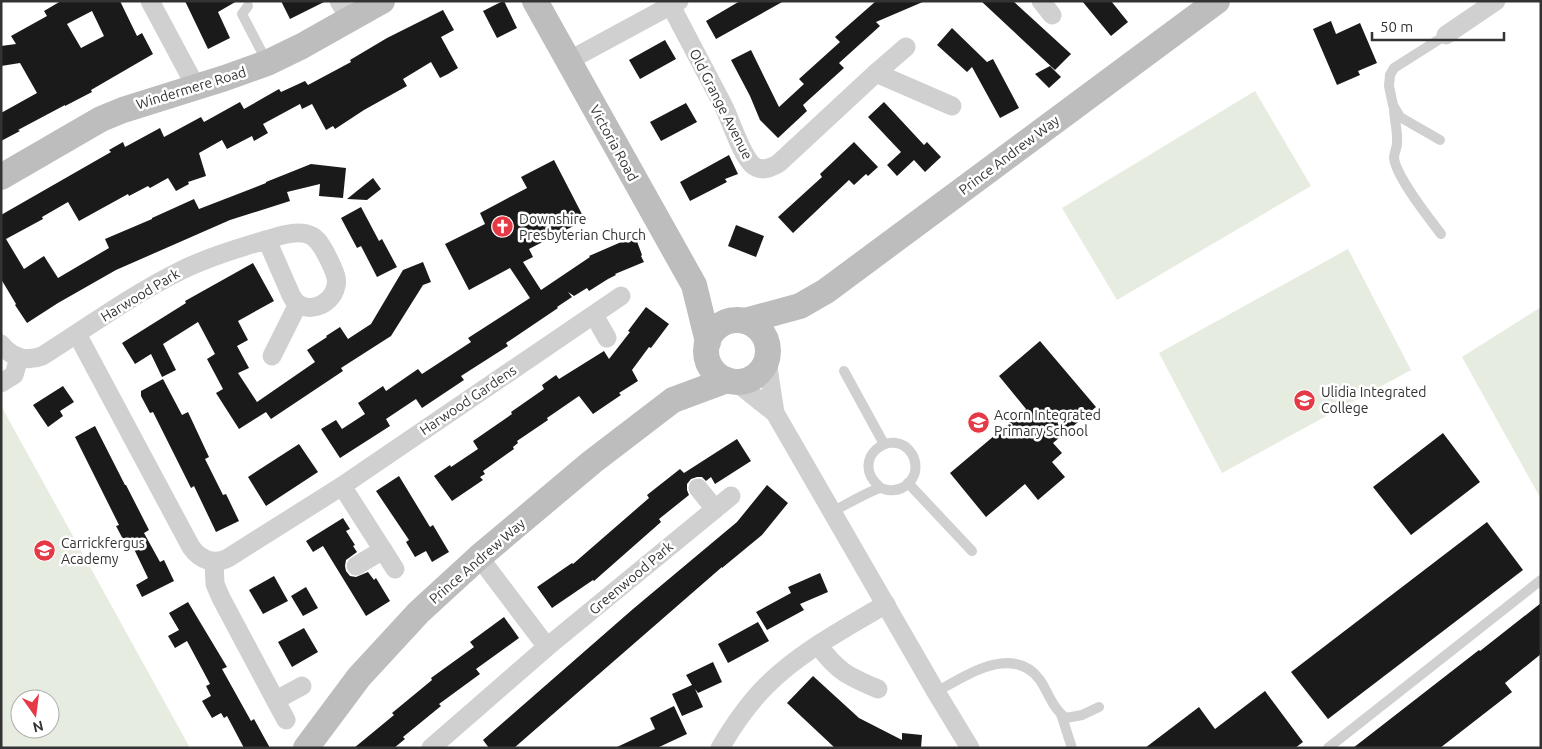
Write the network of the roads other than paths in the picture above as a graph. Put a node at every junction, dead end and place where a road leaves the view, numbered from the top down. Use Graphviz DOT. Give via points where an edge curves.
graph roads {
  1 [pos="150,1"];
  2 [pos="382,1"];
  3 [pos="535,1"];
  4 [pos="1216,1"];
  5 [pos="1496,1"];
  6 [pos="675,3"];
  7 [pos="248,6"];
  8 [pos="344,10"];
  9 [pos="1446,36"];
  10 [pos="906,47"];
  11 [pos="568,61"];
  12 [pos="268,63"];
  13 [pos="876,73"];
  14 [pos="196,87"];
  15 [pos="1394,105"];
  16 [pos="952,106"];
  17 [pos="1440,140"];
  18 [pos="1,177"];
  19 [pos="1441,234"];
  20 [pos="267,240"];
  21 [pos="694,285"];
  22 [pos="621,296"];
  23 [pos="298,304"];
  24 [pos="800,306"];
  25 [pos="594,315"];
  26 [pos="741,320"];
  27 [pos="77,334"];
  28 [pos="607,338"];
  29 [pos="1,344"];
  30 [pos="707,347"];
  31 [pos="768,355"];
  32 [pos="272,356"];
  33 [pos="19,358"];
  34 [pos="844,371"];
  35 [pos="732,381"];
  36 [pos="1,383"];
  37 [pos="673,400"];
  38 [pos="775,413"];
  39 [pos="884,444"];
  40 [pos="908,483"];
  41 [pos="342,486"];
  42 [pos="880,487"];
  43 [pos="698,488"];
  44 [pos="731,496"];
  45 [pos="715,508"];
  46 [pos="832,512"];
  47 [pos="383,550"];
  48 [pos="972,551"];
  49 [pos="479,557"];
  50 [pos="214,562"];
  51 [pos="356,566"];
  52 [pos="395,569"];
  53 [pos="1541,580"];
  54 [pos="886,604"];
  55 [pos="818,645"];
  56 [pos="547,647"];
  57 [pos="302,686"];
  58 [pos="878,689"];
  59 [pos="936,692"];
  60 [pos="276,700"];
  61 [pos="1099,707"];
  62 [pos="1061,714"];
  63 [pos="286,720"];
  64 [pos="1071,744"];
  65 [pos="306,748"];
  66 [pos="431,748"];
  67 [pos="720,748"];
  68 [pos="970,748"];
  69 [pos="1083,748"];
  70 [pos="1328,748"];
  1 -- 14 [label="street"];
  2 -- 8 [label="street, Windermere Road"];
  3 -- 11 [label="street, Victoria Road"];
  4 -- 24 [label="street, Prince Andrew Way" via="826,291"];
  5 -- 9 [label="street"];
  6 -- 11 [label="street"];
  6 -- 13 [label="street, Old Grange Avenue" via="747,159 759,169 779,163"];
  7 -- 12 [label="lane" via="242,14"];
  8 -- 12 [label="street, Windermere Road" via="302,46"];
  9 -- 15 [label="lane" via="1394,68 1389,86"];
  10 -- 13 [label="street, Old Grange Avenue"];
  11 -- 21 [label="street, Victoria Road"];
  12 -- 14 [label="street, Windermere Road"];
  13 -- 16 [label="street"];
  14 -- 18 [label="street, Windermere Road" via="101,119"];
  15 -- 17 [label="lane" via="1400,117"];
  15 -- 19 [label="lane" via="1397,138 1394,157 1398,170"];
  20 -- 23 [label="street"];
  20 -- 23 [label="street, Harwood Park" via="300,232 314,237 324,250 336,278 334,292 316,306 307,308"];
  20 -- 27 [label="street, Harwood Park" via="182,270"];
  21 -- 26 [label="street, Victoria Road" via="718,307"];
  21 -- 30 [label="street, Victoria Road"];
  22 -- 25 [label="street, Harwood Gardens"];
  23 -- 32 [label="street"];
  24 -- 26 [label="street, Prince Andrew Way"];
  24 -- 31 [label="street, Prince Andrew Way"];
  25 -- 28 [label="street"];
  25 -- 41 [label="street, Harwood Gardens"];
  26 -- 30 [label="street" via="718,326"];
  26 -- 31 [label="street" via="762,331 767,340"];
  27 -- 33 [label="street, Harwood Park" via="42,356"];
  27 -- 50 [label="street" via="192,547 201,557"];
  29 -- 33 [label="street"];
  30 -- 35 [label="street" via="708,361 713,370"];
  30 -- 37 [label="street, Prince Andrew Way"];
  31 -- 35 [label="street" via="762,370 754,377"];
  31 -- 38 [label="street"];
  33 -- 36 [label="street" via="14,375"];
  34 -- 39 [label="lane"];
  35 -- 37 [label="street, Prince Andrew Way"];
  35 -- 38 [label="street"];
  37 -- 49 [label="street, Prince Andrew Way" via="592,462"];
  38 -- 46 [label="street"];
  39 -- 40 [label="lane" via="902,446 912,454 915,472"];
  39 -- 42 [label="lane" via="872,454 868,468 870,476"];
  40 -- 42 [label="lane" via="894,490"];
  40 -- 48 [label="lane"];
  41 -- 47 [label="street"];
  41 -- 50 [label="street, Harwood Gardens" via="228,558"];
  42 -- 46 [label="lane"];
  43 -- 45 [label="street"];
  44 -- 45 [label="street, Greenwood Park"];
  45 -- 56 [label="street, Greenwood Park"];
  46 -- 54 [label="street"];
  47 -- 51 [label="street"];
  47 -- 52 [label="street"];
  49 -- 56 [label="street"];
  49 -- 65 [label="street, Prince Andrew Way" via="419,612 366,670"];
  50 -- 60 [label="street" via="218,592"];
  53 -- 70 [label="lane"];
  54 -- 55 [label="street"];
  54 -- 59 [label="street"];
  55 -- 58 [label="street" via="840,671"];
  55 -- 67 [label="street" via="766,686"];
  56 -- 66 [label="street, Greenwood Park"];
  57 -- 60 [label="street"];
  59 -- 62 [label="lane" via="976,670 991,665 1019,664 1036,675"];
  59 -- 68 [label="street"];
  60 -- 63 [label="street"];
  61 -- 62 [label="lane" via="1072,718"];
  62 -- 64 [label="lane"];
  64 -- 69 [label="lane"];
}
